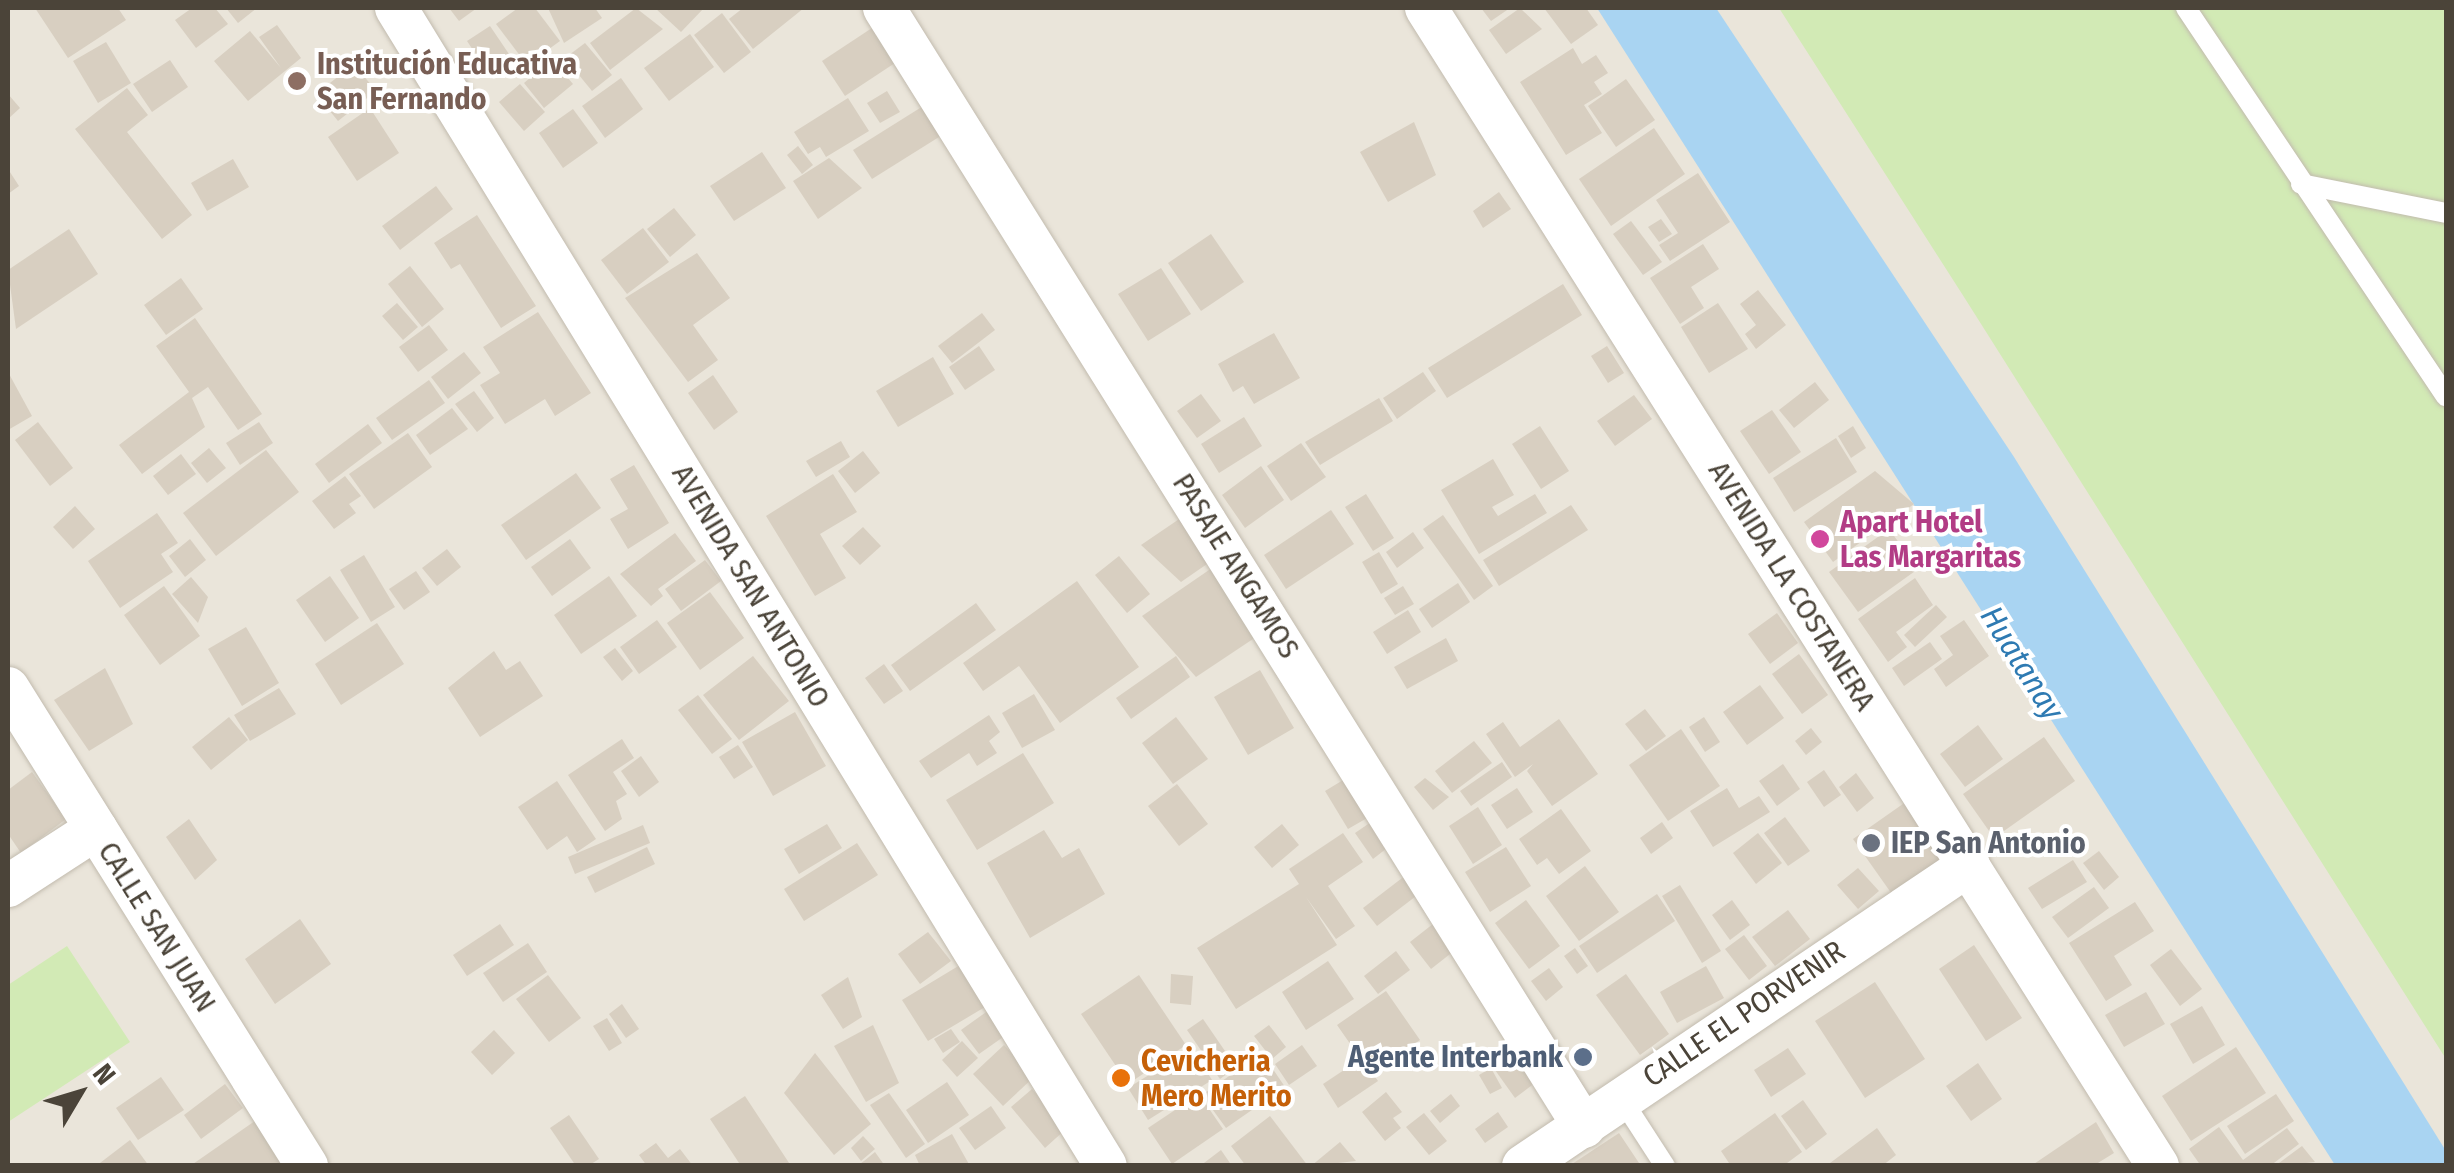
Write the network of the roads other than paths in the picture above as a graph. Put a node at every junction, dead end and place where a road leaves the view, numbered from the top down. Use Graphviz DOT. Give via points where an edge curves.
graph roads {
  1 [pos="396,8"];
  2 [pos="884,8"];
  3 [pos="1426,8"];
  4 [pos="2186,8"];
  5 [pos="2301,184"];
  6 [pos="2446,212"];
  7 [pos="2440,372"];
  8 [pos="2446,396"];
  9 [pos="8,688"];
  10 [pos="96,828"];
  11 [pos="1969,865"];
  12 [pos="8,886"];
  13 [pos="1621,1098"];
  14 [pos="1584,1127"];
  15 [pos="307,1166"];
  16 [pos="1106,1166"];
  17 [pos="1522,1166"];
  18 [pos="1665,1166"];
  19 [pos="2158,1166"];
  1 -- 16 [label="street, AVENIDA SAN ANTONIO"];
  2 -- 14 [label="street, PASAJE ANGAMOS"];
  3 -- 11 [label="street, AVENIDA LA COSTANERA"];
  4 -- 5 [label="lane"];
  5 -- 6 [label="lane"];
  5 -- 7 [label="lane"];
  7 -- 8 [label="lane"];
  9 -- 10 [label="street, CALLE SAN JUAN"];
  10 -- 12 [label="street"];
  10 -- 15 [label="street, CALLE SAN JUAN"];
  11 -- 13 [label="street, CALLE EL PORVENIR"];
  11 -- 19 [label="street, AVENIDA LA COSTANERA"];
  13 -- 14 [label="street, CALLE EL PORVENIR"];
  13 -- 18 [label="lane"];
  14 -- 17 [label="street, CALLE EL PORVENIR"];
}
